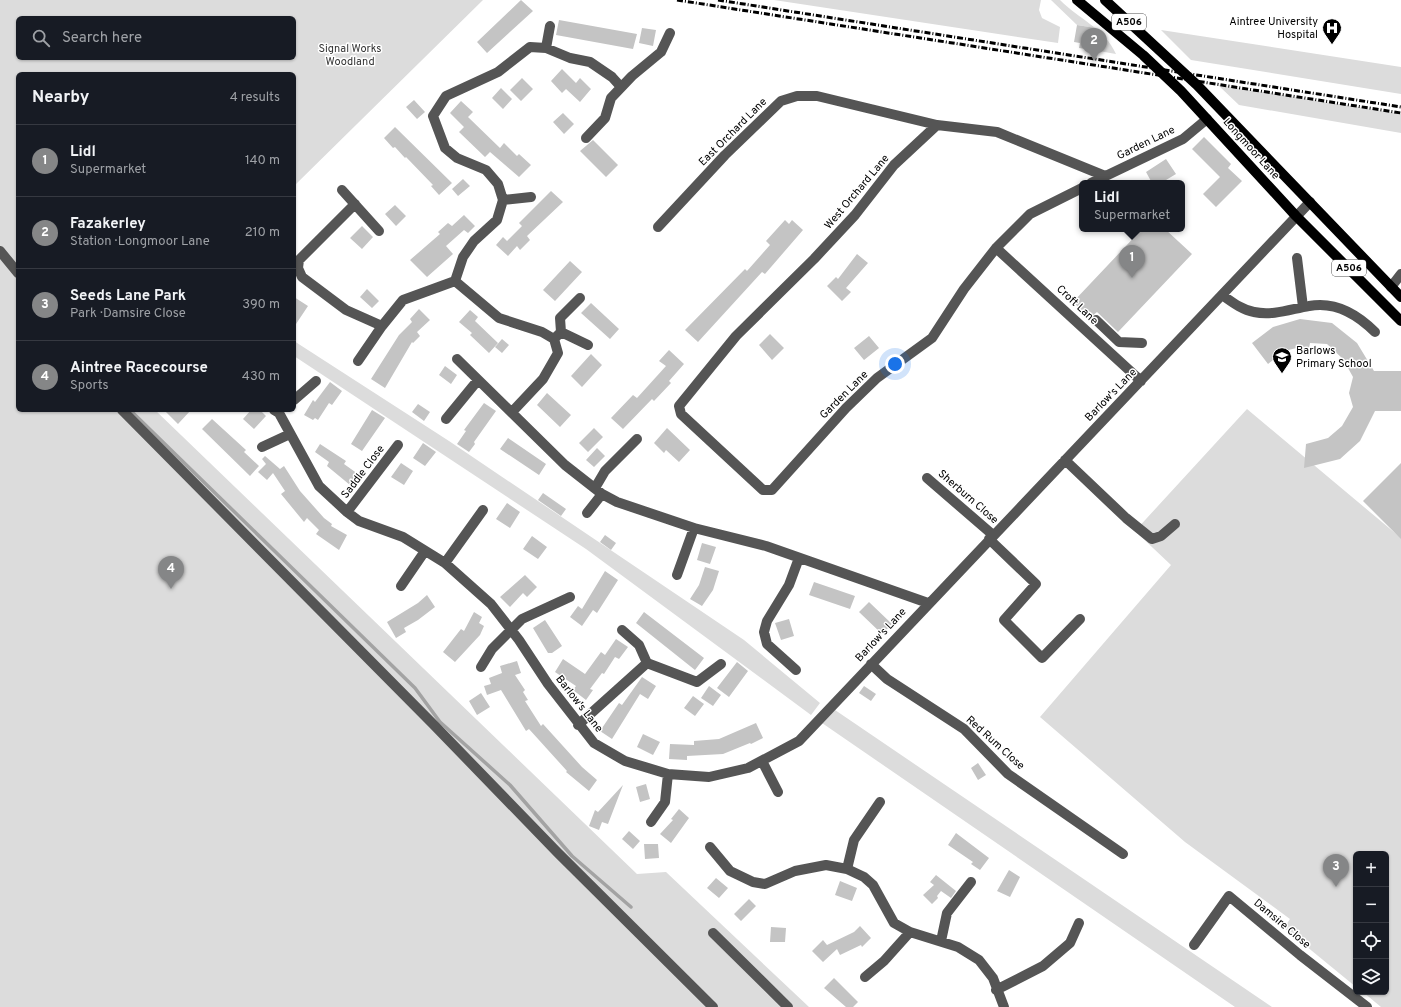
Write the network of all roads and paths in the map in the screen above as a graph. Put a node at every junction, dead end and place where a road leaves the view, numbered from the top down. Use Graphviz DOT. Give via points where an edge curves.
graph roads {
  1 [pos="1077,0"];
  2 [pos="1105,0"];
  3 [pos="550,26"];
  4 [pos="670,33"];
  5 [pos="546,48"];
  6 [pos="621,87"];
  7 [pos="1207,119"];
  8 [pos="937,125"];
  9 [pos="586,138"];
  10 [pos="1105,176"];
  11 [pos="1097,180"];
  12 [pos="342,190"];
  13 [pos="1079,190"];
  14 [pos="531,197"];
  15 [pos="503,200"];
  16 [pos="1310,202"];
  17 [pos="355,204"];
  18 [pos="1296,216"];
  19 [pos="658,227"];
  20 [pos="379,231"];
  21 [pos="996,248"];
  22 [pos="0,251"];
  23 [pos="1297,258"];
  24 [pos="296,268"];
  25 [pos="16,271"];
  26 [pos="1401,274"];
  27 [pos="455,281"];
  28 [pos="1391,287"];
  29 [pos="1222,295"];
  30 [pos="1401,297"];
  31 [pos="580,298"];
  32 [pos="1303,307"];
  33 [pos="1096,320"];
  34 [pos="1401,321"];
  35 [pos="382,326"];
  36 [pos="1375,332"];
  37 [pos="558,335"];
  38 [pos="1142,343"];
  39 [pos="588,345"];
  40 [pos="457,359"];
  41 [pos="358,361"];
  42 [pos="478,380"];
  43 [pos="316,381"];
  44 [pos="1141,381"];
  45 [pos="296,398"];
  46 [pos="679,406"];
  47 [pos="124,412"];
  48 [pos="279,412"];
  49 [pos="512,412"];
  50 [pos="446,419"];
  51 [pos="290,434"];
  52 [pos="637,439"];
  53 [pos="398,445"];
  54 [pos="262,447"];
  55 [pos="1065,460"];
  56 [pos="927,478"];
  57 [pos="599,491"];
  58 [pos="483,510"];
  59 [pos="347,512"];
  60 [pos="587,513"];
  61 [pos="1175,524"];
  62 [pos="694,528"];
  63 [pos="991,537"];
  64 [pos="425,551"];
  65 [pos="799,558"];
  66 [pos="445,563"];
  67 [pos="677,575"];
  68 [pos="402,586"];
  69 [pos="570,597"];
  70 [pos="928,603"];
  71 [pos="1080,619"];
  72 [pos="511,630"];
  73 [pos="622,630"];
  74 [pos="647,663"];
  75 [pos="721,664"];
  76 [pos="871,664"];
  77 [pos="481,667"];
  78 [pos="796,670"];
  79 [pos="578,725"];
  80 [pos="762,761"];
  81 [pos="668,774"];
  82 [pos="778,792"];
  83 [pos="880,802"];
  84 [pos="651,822"];
  85 [pos="710,847"];
  86 [pos="1123,854"];
  87 [pos="847,869"];
  88 [pos="970,882"];
  89 [pos="1079,923"];
  90 [pos="910,932"];
  91 [pos="712,933"];
  92 [pos="941,941"];
  93 [pos="1194,945"];
  94 [pos="865,977"];
  95 [pos="996,990"];
  96 [pos="713,1007"];
  97 [pos="788,1007"];
  98 [pos="1004,1007"];
  99 [pos="1367,1007"];
  1 -- 7 [label="main road, Longmoor Lane / A506" via="1144,55"];
  2 -- 16 [label="main road, Longmoor Lane / A506" via="1197,85"];
  3 -- 5 [label="street"];
  4 -- 6 [label="street" via="660,52"];
  5 -- 6 [label="street" via="570,58 590,62 612,77"];
  5 -- 15 [label="street" via="530,47 498,72 446,96 433,116 445,148 457,158 486,170 498,184"];
  6 -- 9 [label="street" via="611,98 605,118"];
  7 -- 10 [label="street, Garden Lane" via="1183,139"];
  7 -- 18 [label="main road, Longmoor Lane / A506"];
  8 -- 10 [label="street" via="997,132"];
  8 -- 19 [label="street, East Orchard Lane" via="817,96 796,96 781,102 725,155"];
  8 -- 46 [label="street, West Orchard Lane" via="894,165 855,215 736,336"];
  10 -- 11 [label="street, Garden Lane"];
  12 -- 17 [label="street"];
  13 -- 21 [label="street, Garden Lane" via="1030,214"];
  14 -- 15 [label="street"];
  15 -- 27 [label="street" via="497,220 474,241 463,257"];
  16 -- 18 [label="street, Barlow's Lane"];
  16 -- 28 [label="main road, Longmoor Lane / A506"];
  17 -- 20 [label="street"];
  17 -- 24 [label="street" via="299,260"];
  18 -- 29 [label="street, Barlow's Lane"];
  18 -- 34 [label="main road, Longmoor Lane / A506"];
  21 -- 44 [label="street, Croft Lane"];
  21 -- 46 [label="street, Garden Lane" via="964,289 932,338 877,378 846,408 772,490 763,490 681,414"];
  22 -- 25 [label="street"];
  23 -- 32 [label="street"];
  24 -- 35 [label="street" via="302,276 346,310"];
  26 -- 28 [label="street"];
  27 -- 35 [label="street" via="403,300"];
  27 -- 37 [label="street" via="499,318"];
  28 -- 30 [label="main road, Longmoor Lane / A506"];
  29 -- 32 [label="street" via="1239,307 1254,312 1274,313"];
  29 -- 44 [label="street, Barlow's Lane"];
  31 -- 37 [label="street" via="560,318"];
  32 -- 36 [label="street" via="1336,307 1362,320"];
  33 -- 38 [label="street" via="1120,342"];
  35 -- 41 [label="street"];
  37 -- 39 [label="street"];
  37 -- 49 [label="street" via="558,353 543,379"];
  40 -- 42 [label="street, Barlow's Lane"];
  42 -- 49 [label="street, Barlow's Lane"];
  42 -- 50 [label="street"];
  43 -- 45 [label="street"];
  44 -- 55 [label="street, Barlow's Lane"];
  47 -- 96 [label="street"];
  48 -- 51 [label="street, Barlow's Lane"];
  49 -- 57 [label="street, Barlow's Lane" via="565,465"];
  51 -- 54 [label="street"];
  51 -- 59 [label="street, Barlow's Lane" via="319,486"];
  52 -- 57 [label="street" via="605,472"];
  53 -- 59 [label="street, Saddle Close"];
  55 -- 61 [label="street" via="1152,539 1161,536"];
  55 -- 63 [label="street, Barlow's Lane"];
  56 -- 63 [label="street, Sherburn Close"];
  57 -- 60 [label="street"];
  57 -- 62 [label="street, Barlow's Lane" via="617,502"];
  58 -- 66 [label="street"];
  59 -- 64 [label="street, Barlow's Lane" via="359,521 403,537"];
  62 -- 65 [label="street, Barlow's Lane" via="766,546"];
  62 -- 67 [label="street"];
  63 -- 70 [label="street, Barlow's Lane"];
  63 -- 71 [label="street, Sherburn Close" via="1036,584 1004,620 1042,658"];
  64 -- 66 [label="street, Barlow's Lane"];
  64 -- 68 [label="street"];
  65 -- 70 [label="street, Barlow's Lane"];
  65 -- 78 [label="street" via="789,585 767,621 764,632 767,644"];
  66 -- 72 [label="street, Barlow's Lane" via="491,604"];
  69 -- 72 [label="street" via="522,619"];
  70 -- 76 [label="street, Barlow's Lane"];
  72 -- 77 [label="street" via="492,649"];
  72 -- 79 [label="street, Barlow's Lane"];
  73 -- 74 [label="street" via="639,645"];
  74 -- 75 [label="street" via="697,682"];
  74 -- 79 [label="street"];
  76 -- 80 [label="street, Barlow's Lane" via="798,741"];
  76 -- 86 [label="street, Red Rum Close" via="887,679 964,729 1008,774"];
  79 -- 81 [label="street, Barlow's Lane" via="594,743 625,761"];
  80 -- 81 [label="street, Barlow's Lane" via="748,768 709,777"];
  80 -- 82 [label="street"];
  81 -- 84 [label="street" via="664,802"];
  83 -- 87 [label="street" via="854,840"];
  85 -- 87 [label="street" via="730,870 754,882 765,884 795,872 826,865"];
  87 -- 90 [label="street" via="864,877 873,886 894,923"];
  88 -- 92 [label="street" via="947,913"];
  89 -- 95 [label="street" via="1070,943 1043,966"];
  90 -- 92 [label="street"];
  90 -- 94 [label="street" via="884,961"];
  91 -- 97 [label="street"];
  92 -- 95 [label="street" via="958,947 979,960 993,978"];
  93 -- 99 [label="street, Damsire Close" via="1230,896"];
  95 -- 98 [label="street"];
}
